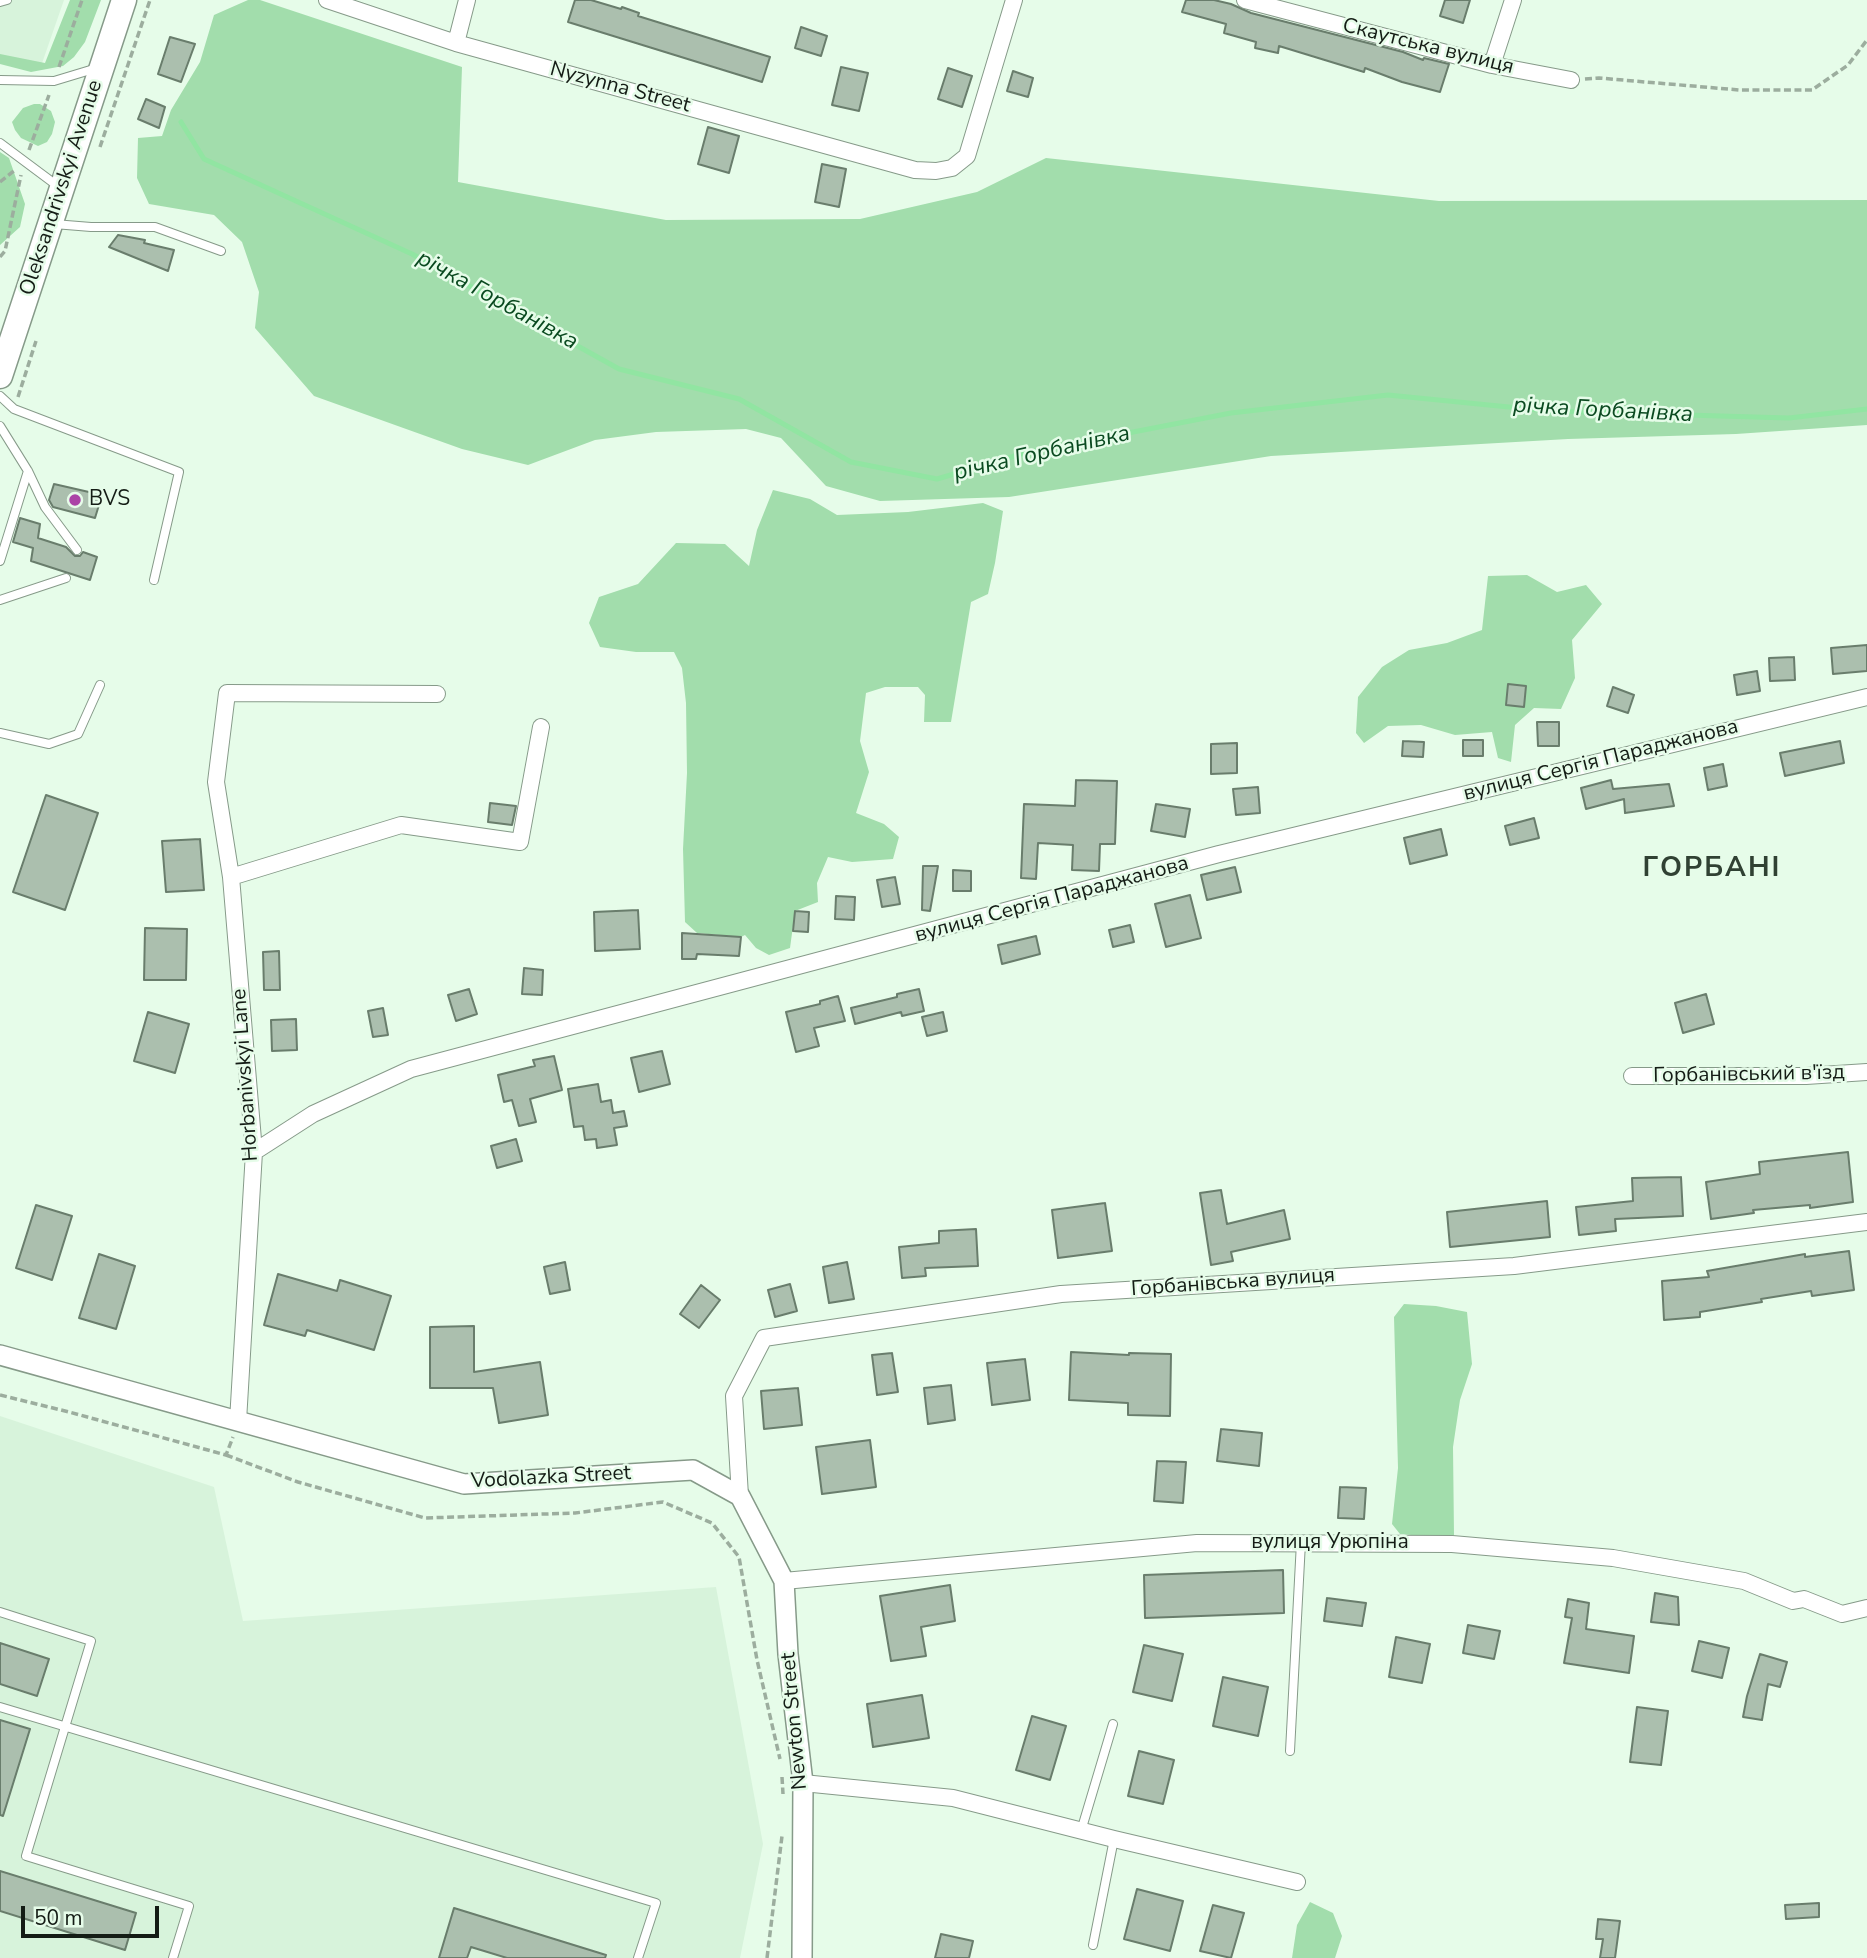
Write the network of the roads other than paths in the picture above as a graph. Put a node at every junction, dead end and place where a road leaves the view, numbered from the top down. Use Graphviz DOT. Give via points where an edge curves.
graph roads {
  1 [pos="7,0"];
  2 [pos="124,0"];
  3 [pos="327,0"];
  4 [pos="467,0"];
  5 [pos="1013,0"];
  6 [pos="1245,0"];
  7 [pos="1513,0"];
  8 [pos="0,2"];
  9 [pos="456,43"];
  10 [pos="1492,65"];
  11 [pos="103,66"];
  12 [pos="0,80"];
  13 [pos="1571,80"];
  14 [pos="0,143"];
  15 [pos="61,189"];
  16 [pos="51,223"];
  17 [pos="221,251"];
  18 [pos="0,376"];
  19 [pos="0,396"];
  20 [pos="0,426"];
  21 [pos="28,471"];
  22 [pos="77,550"];
  23 [pos="0,561"];
  24 [pos="66,578"];
  25 [pos="154,580"];
  26 [pos="0,600"];
  27 [pos="100,685"];
  28 [pos="437,694"];
  29 [pos="1867,697"];
  30 [pos="541,727"];
  31 [pos="0,733"];
  32 [pos="231,877"];
  33 [pos="1867,1072"];
  34 [pos="1632,1076"];
  35 [pos="254,1152"];
  36 [pos="1867,1222"];
  37 [pos="0,1355"];
  38 [pos="239,1421"];
  39 [pos="740,1496"];
  40 [pos="1301,1542"];
  41 [pos="784,1581"];
  42 [pos="1867,1608"];
  43 [pos="0,1612"];
  44 [pos="0,1707"];
  45 [pos="1113,1724"];
  46 [pos="65,1726"];
  47 [pos="1290,1751"];
  48 [pos="803,1783"];
  49 [pos="1081,1831"];
  50 [pos="1114,1839"];
  51 [pos="1297,1882"];
  52 [pos="1093,1945"];
  53 [pos="173,1958"];
  54 [pos="638,1958"];
  55 [pos="803,1958"];
  1 -- 8 [label="lane"];
  2 -- 11 [label="main road, Oleksandrivskyi Avenue"];
  3 -- 9 [label="street, Nyzynna Street"];
  4 -- 9 [label="street"];
  5 -- 9 [label="street, Nyzynna Street" via="967,156 952,168 936,171 915,170"];
  6 -- 10 [label="street, Скаутська вулиця"];
  7 -- 10 [label="street"];
  10 -- 13 [label="street, Скаутська вулиця"];
  11 -- 12 [label="lane" via="54,81"];
  11 -- 15 [label="main road, Oleksandrivskyi Avenue"];
  14 -- 15 [label="lane"];
  15 -- 16 [label="main road, Oleksandrivskyi Avenue"];
  16 -- 17 [label="lane" via="155,228"];
  16 -- 18 [label="main road, Oleksandrivskyi Avenue"];
  19 -- 25 [label="lane" via="14,409 179,472"];
  20 -- 21 [label="lane"];
  21 -- 22 [label="lane" via="46,507"];
  21 -- 23 [label="lane"];
  24 -- 26 [label="lane"];
  27 -- 31 [label="lane" via="78,734 49,744"];
  28 -- 32 [label="street, Horbanivskyi Lane" via="227,692 216,782"];
  29 -- 35 [label="street, вулиця Сергія Параджанова" via="1219,855 411,1069 313,1114"];
  30 -- 32 [label="street" via="520,842 401,825"];
  32 -- 35 [label="street, Horbanivskyi Lane"];
  33 -- 34 [label="street, Горбанівський в'їзд"];
  35 -- 38 [label="street, Horbanivskyi Lane"];
  36 -- 39 [label="street, Горбанівська вулиця" via="1514,1266 1061,1294 764,1338 734,1396"];
  37 -- 38 [label="street"];
  38 -- 39 [label="street, Vodolazka Street" via="464,1484 693,1470"];
  39 -- 41 [label="street, Newton Street"];
  40 -- 41 [label="street, вулиця Урюпіна" via="1197,1543"];
  40 -- 42 [label="street, вулиця Урюпіна" via="1452,1544 1613,1558 1744,1581 1842,1614"];
  40 -- 47 [label="lane"];
  41 -- 48 [label="street, Newton Street"];
  43 -- 46 [label="lane" via="91,1641"];
  44 -- 46 [label="lane"];
  45 -- 49 [label="lane"];
  46 -- 53 [label="lane" via="26,1856 189,1906"];
  46 -- 54 [label="lane" via="656,1903"];
  48 -- 49 [label="street" via="953,1798"];
  48 -- 55 [label="street, Newton Street"];
  49 -- 50 [label="street"];
  50 -- 51 [label="street"];
  50 -- 52 [label="lane"];
}
